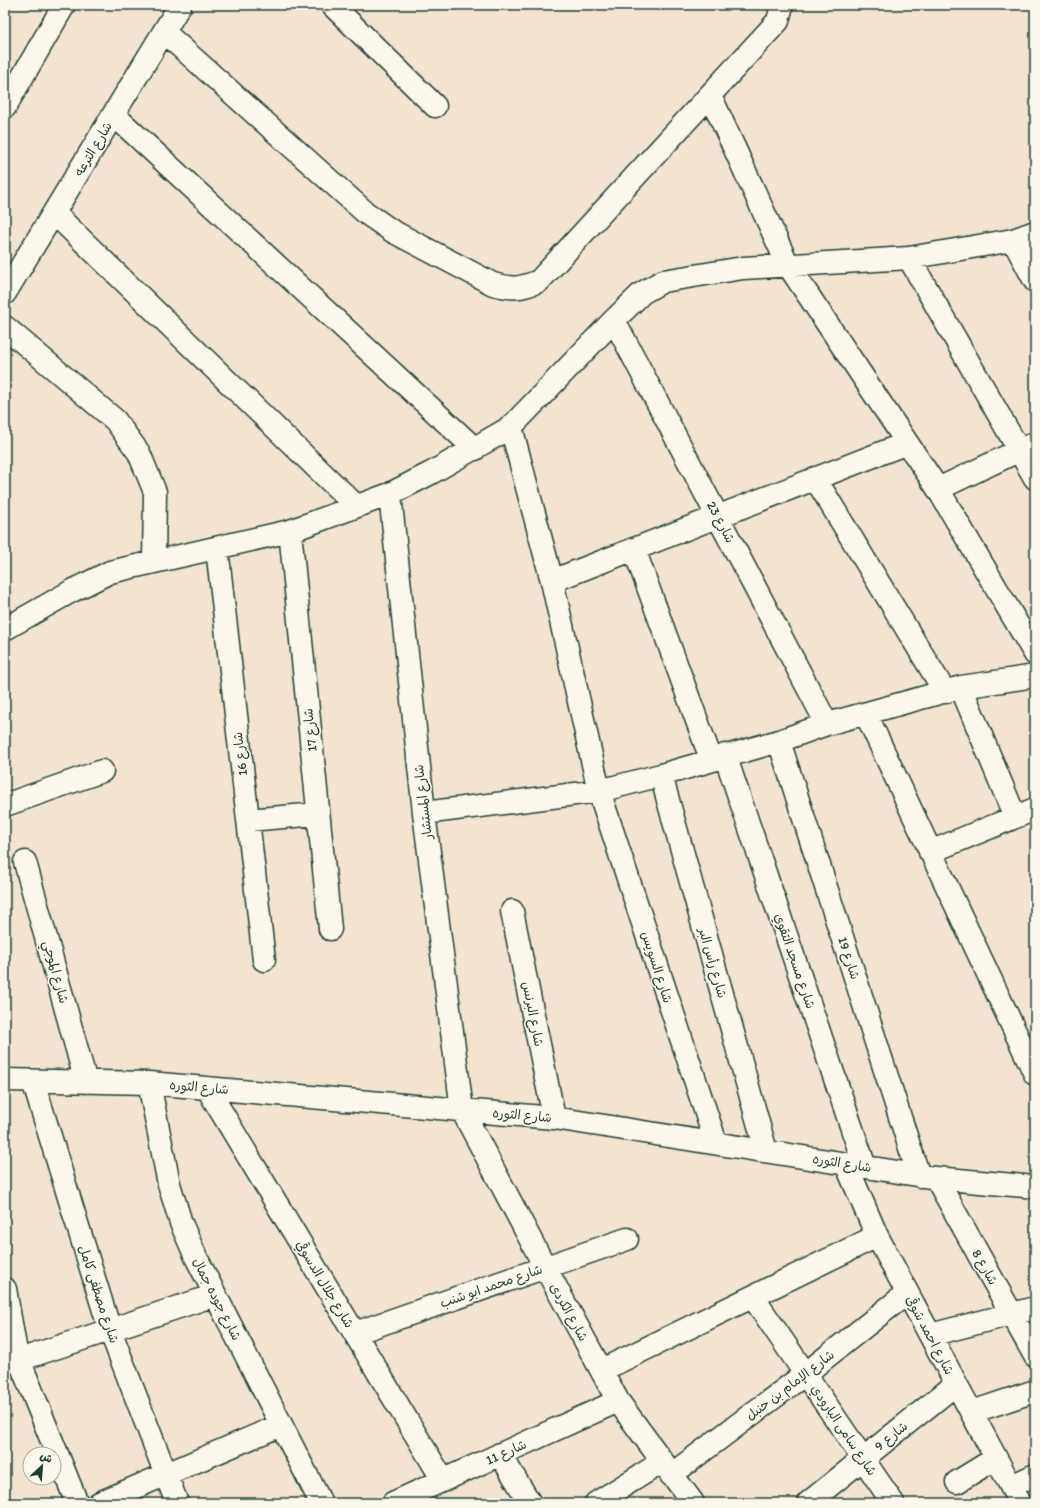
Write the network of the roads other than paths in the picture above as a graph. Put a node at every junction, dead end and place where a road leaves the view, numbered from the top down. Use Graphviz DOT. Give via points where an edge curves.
graph roads {
  1 [pos="64,5"];
  2 [pos="180,5"];
  3 [pos="332,5"];
  4 [pos="782,5"];
  5 [pos="164,32"];
  6 [pos="710,95"];
  7 [pos="435,106"];
  8 [pos="5,107"];
  9 [pos="114,115"];
  10 [pos="54,213"];
  11 [pos="1035,232"];
  12 [pos="1013,240"];
  13 [pos="909,258"];
  14 [pos="788,265"];
  15 [pos="1035,280"];
  16 [pos="5,293"];
  17 [pos="614,320"];
  18 [pos="5,327"];
  19 [pos="511,427"];
  20 [pos="907,442"];
  21 [pos="1027,447"];
  22 [pos="475,449"];
  23 [pos="815,478"];
  24 [pos="1035,478"];
  25 [pos="938,489"];
  26 [pos="390,494"];
  27 [pos="356,506"];
  28 [pos="718,517"];
  29 [pos="290,531"];
  30 [pos="217,548"];
  31 [pos="634,549"];
  32 [pos="154,562"];
  33 [pos="552,581"];
  34 [pos="5,629"];
  35 [pos="1035,654"];
  36 [pos="1035,676"];
  37 [pos="953,689"];
  38 [pos="866,714"];
  39 [pos="827,724"];
  40 [pos="779,741"];
  41 [pos="718,757"];
  42 [pos="102,771"];
  43 [pos="661,775"];
  44 [pos="599,791"];
  45 [pos="5,805"];
  46 [pos="424,812"];
  47 [pos="1025,813"];
  48 [pos="318,814"];
  49 [pos="248,820"];
  50 [pos="930,852"];
  51 [pos="25,862"];
  52 [pos="512,911"];
  53 [pos="330,929"];
  54 [pos="264,960"];
  55 [pos="1035,1074"];
  56 [pos="5,1080"];
  57 [pos="33,1081"];
  58 [pos="86,1082"];
  59 [pos="149,1083"];
  60 [pos="207,1088"];
  61 [pos="462,1110"];
  62 [pos="554,1118"];
  63 [pos="716,1143"];
  64 [pos="766,1151"];
  65 [pos="855,1166"];
  66 [pos="927,1177"];
  67 [pos="1035,1187"];
  68 [pos="877,1236"];
  69 [pos="627,1239"];
  70 [pos="545,1267"];
  71 [pos="5,1290"];
  72 [pos="907,1293"];
  73 [pos="215,1294"];
  74 [pos="753,1297"];
  75 [pos="1035,1308"];
  76 [pos="1012,1314"];
  77 [pos="110,1330"];
  78 [pos="355,1333"];
  79 [pos="930,1335"];
  80 [pos="1035,1356"];
  81 [pos="13,1360"];
  82 [pos="602,1370"];
  83 [pos="806,1374"];
  84 [pos="956,1384"];
  85 [pos="1035,1390"];
  86 [pos="618,1401"];
  87 [pos="972,1412"];
  88 [pos="281,1425"];
  89 [pos="500,1454"];
  90 [pos="996,1458"];
  91 [pos="863,1459"];
  92 [pos="667,1468"];
  93 [pos="166,1474"];
  94 [pos="1035,1475"];
  95 [pos="443,1480"];
  96 [pos="957,1482"];
  97 [pos="1016,1495"];
  98 [pos="401,1501"];
  99 [pos="77,1503"];
  100 [pos="99,1503"];
  101 [pos="177,1503"];
  102 [pos="321,1503"];
  103 [pos="530,1503"];
  104 [pos="596,1503"];
  105 [pos="693,1503"];
  106 [pos="808,1503"];
  107 [pos="894,1503"];
  1 -- 8 [label="street"];
  2 -- 5 [label="street, شارع الترعه"];
  3 -- 7 [label="street"];
  4 -- 6 [label="street" via="778,21"];
  5 -- 6 [label="street" via="366,213 392,231 446,261 493,284 509,288 523,288 539,281"];
  5 -- 9 [label="street, شارع الترعه"];
  6 -- 14 [label="street"];
  9 -- 10 [label="street, شارع الترعه"];
  9 -- 22 [label="street"];
  10 -- 16 [label="street, شارع الترعه"];
  10 -- 27 [label="street"];
  11 -- 12 [label="street"];
  12 -- 13 [label="street"];
  12 -- 15 [label="street"];
  13 -- 14 [label="street"];
  13 -- 21 [label="street"];
  14 -- 17 [label="street" via="743,268 663,282 642,293"];
  14 -- 20 [label="street"];
  17 -- 19 [label="street"];
  17 -- 28 [label="street, شارع 23"];
  18 -- 32 [label="street" via="116,420 139,453 155,492"];
  19 -- 22 [label="street"];
  19 -- 33 [label="street, شارع السويس"];
  20 -- 23 [label="street"];
  20 -- 25 [label="street"];
  21 -- 24 [label="street"];
  21 -- 25 [label="street"];
  22 -- 26 [label="street"];
  23 -- 28 [label="street"];
  23 -- 37 [label="street"];
  25 -- 35 [label="street"];
  26 -- 27 [label="street"];
  26 -- 46 [label="street, شارع المستشار"];
  27 -- 29 [label="street"];
  28 -- 31 [label="street"];
  28 -- 39 [label="street, شارع 23"];
  29 -- 30 [label="street"];
  29 -- 48 [label="street, شارع 17"];
  30 -- 32 [label="street"];
  30 -- 49 [label="street, شارع 16"];
  31 -- 33 [label="street"];
  31 -- 41 [label="street, شارع مسجد التقوي"];
  32 -- 34 [label="street" via="110,572"];
  33 -- 44 [label="street, شارع السويس"];
  36 -- 37 [label="street"];
  37 -- 38 [label="street"];
  37 -- 47 [label="street"];
  38 -- 39 [label="street"];
  38 -- 50 [label="street"];
  39 -- 40 [label="street"];
  40 -- 41 [label="street"];
  40 -- 66 [label="street, شارع 19"];
  41 -- 43 [label="street"];
  41 -- 65 [label="street, شارع مسجد التقوي"];
  42 -- 45 [label="street"];
  43 -- 44 [label="street"];
  43 -- 64 [label="street, شارع رأس البر"];
  44 -- 46 [label="street"];
  44 -- 63 [label="street, شارع السويس"];
  46 -- 61 [label="street, شارع المستشار"];
  47 -- 50 [label="street"];
  48 -- 49 [label="street"];
  48 -- 53 [label="street, شارع 17"];
  49 -- 54 [label="street, شارع 16"];
  50 -- 55 [label="street"];
  51 -- 58 [label="street, شارع الموجي"];
  52 -- 62 [label="street, شارع البرنس"];
  56 -- 57 [label="street, شارع الثوره"];
  57 -- 58 [label="street, شارع الثوره"];
  57 -- 77 [label="street, شارع مصطفى كامل"];
  58 -- 59 [label="street, شارع الثوره"];
  59 -- 60 [label="street, شارع الثوره"];
  59 -- 73 [label="street, شارع جوده جمال" via="169,1184 180,1223"];
  60 -- 61 [label="street, شارع الثوره"];
  60 -- 78 [label="street, شارع جلال الدسوقي"];
  61 -- 62 [label="street, شارع الثوره"];
  61 -- 70 [label="street, شارع الكردى"];
  62 -- 63 [label="street, شارع الثوره"];
  63 -- 64 [label="street, شارع الثوره"];
  64 -- 65 [label="street, شارع الثوره"];
  65 -- 66 [label="street, شارع الثوره"];
  65 -- 68 [label="street, شارع احمد شوقى"];
  66 -- 67 [label="street, شارع الثوره"];
  66 -- 76 [label="street, شارع 8"];
  68 -- 72 [label="street, شارع احمد شوقى"];
  68 -- 74 [label="street"];
  69 -- 70 [label="street, شارع محمد ابو شنب"];
  70 -- 78 [label="street, شارع محمد ابو شنب"];
  70 -- 82 [label="street, شارع الكردى"];
  71 -- 81 [label="street"];
  72 -- 79 [label="street, شارع احمد شوقى"];
  72 -- 83 [label="street, شارع الإمام بن حنبل"];
  73 -- 77 [label="street"];
  73 -- 88 [label="street, شارع جوده جمال"];
  74 -- 82 [label="street"];
  74 -- 83 [label="street, شارع سامى البارودي"];
  75 -- 76 [label="street"];
  76 -- 79 [label="street"];
  76 -- 80 [label="street, شارع 8"];
  77 -- 81 [label="street"];
  77 -- 93 [label="street, شارع مصطفى كامل"];
  78 -- 95 [label="street, شارع جلال الدسوقي"];
  79 -- 84 [label="street, شارع احمد شوقى"];
  81 -- 99 [label="street"];
  82 -- 86 [label="street, شارع الكردى"];
  83 -- 91 [label="street, شارع سامى البارودي"];
  83 -- 92 [label="street, شارع الإمام بن حنبل"];
  84 -- 87 [label="street, شارع احمد شوقى"];
  84 -- 91 [label="street, شارع 9"];
  85 -- 87 [label="street"];
  86 -- 89 [label="street, شارع 11"];
  86 -- 92 [label="street, شارع الكردى"];
  87 -- 90 [label="street, شارع احمد شوقى"];
  88 -- 93 [label="street"];
  88 -- 102 [label="street, شارع جوده جمال"];
  89 -- 95 [label="street, شارع 11"];
  89 -- 103 [label="street"];
  90 -- 96 [label="street"];
  90 -- 97 [label="street, شارع احمد شوقى"];
  91 -- 106 [label="street, شارع 9"];
  91 -- 107 [label="street, شارع سامى البارودي"];
  92 -- 104 [label="street, شارع الإمام بن حنبل"];
  92 -- 105 [label="street, شارع الكردى"];
  93 -- 100 [label="street"];
  93 -- 101 [label="street, شارع مصطفى كامل"];
  94 -- 97 [label="street"];
  95 -- 98 [label="street, شارع 11"];
}
